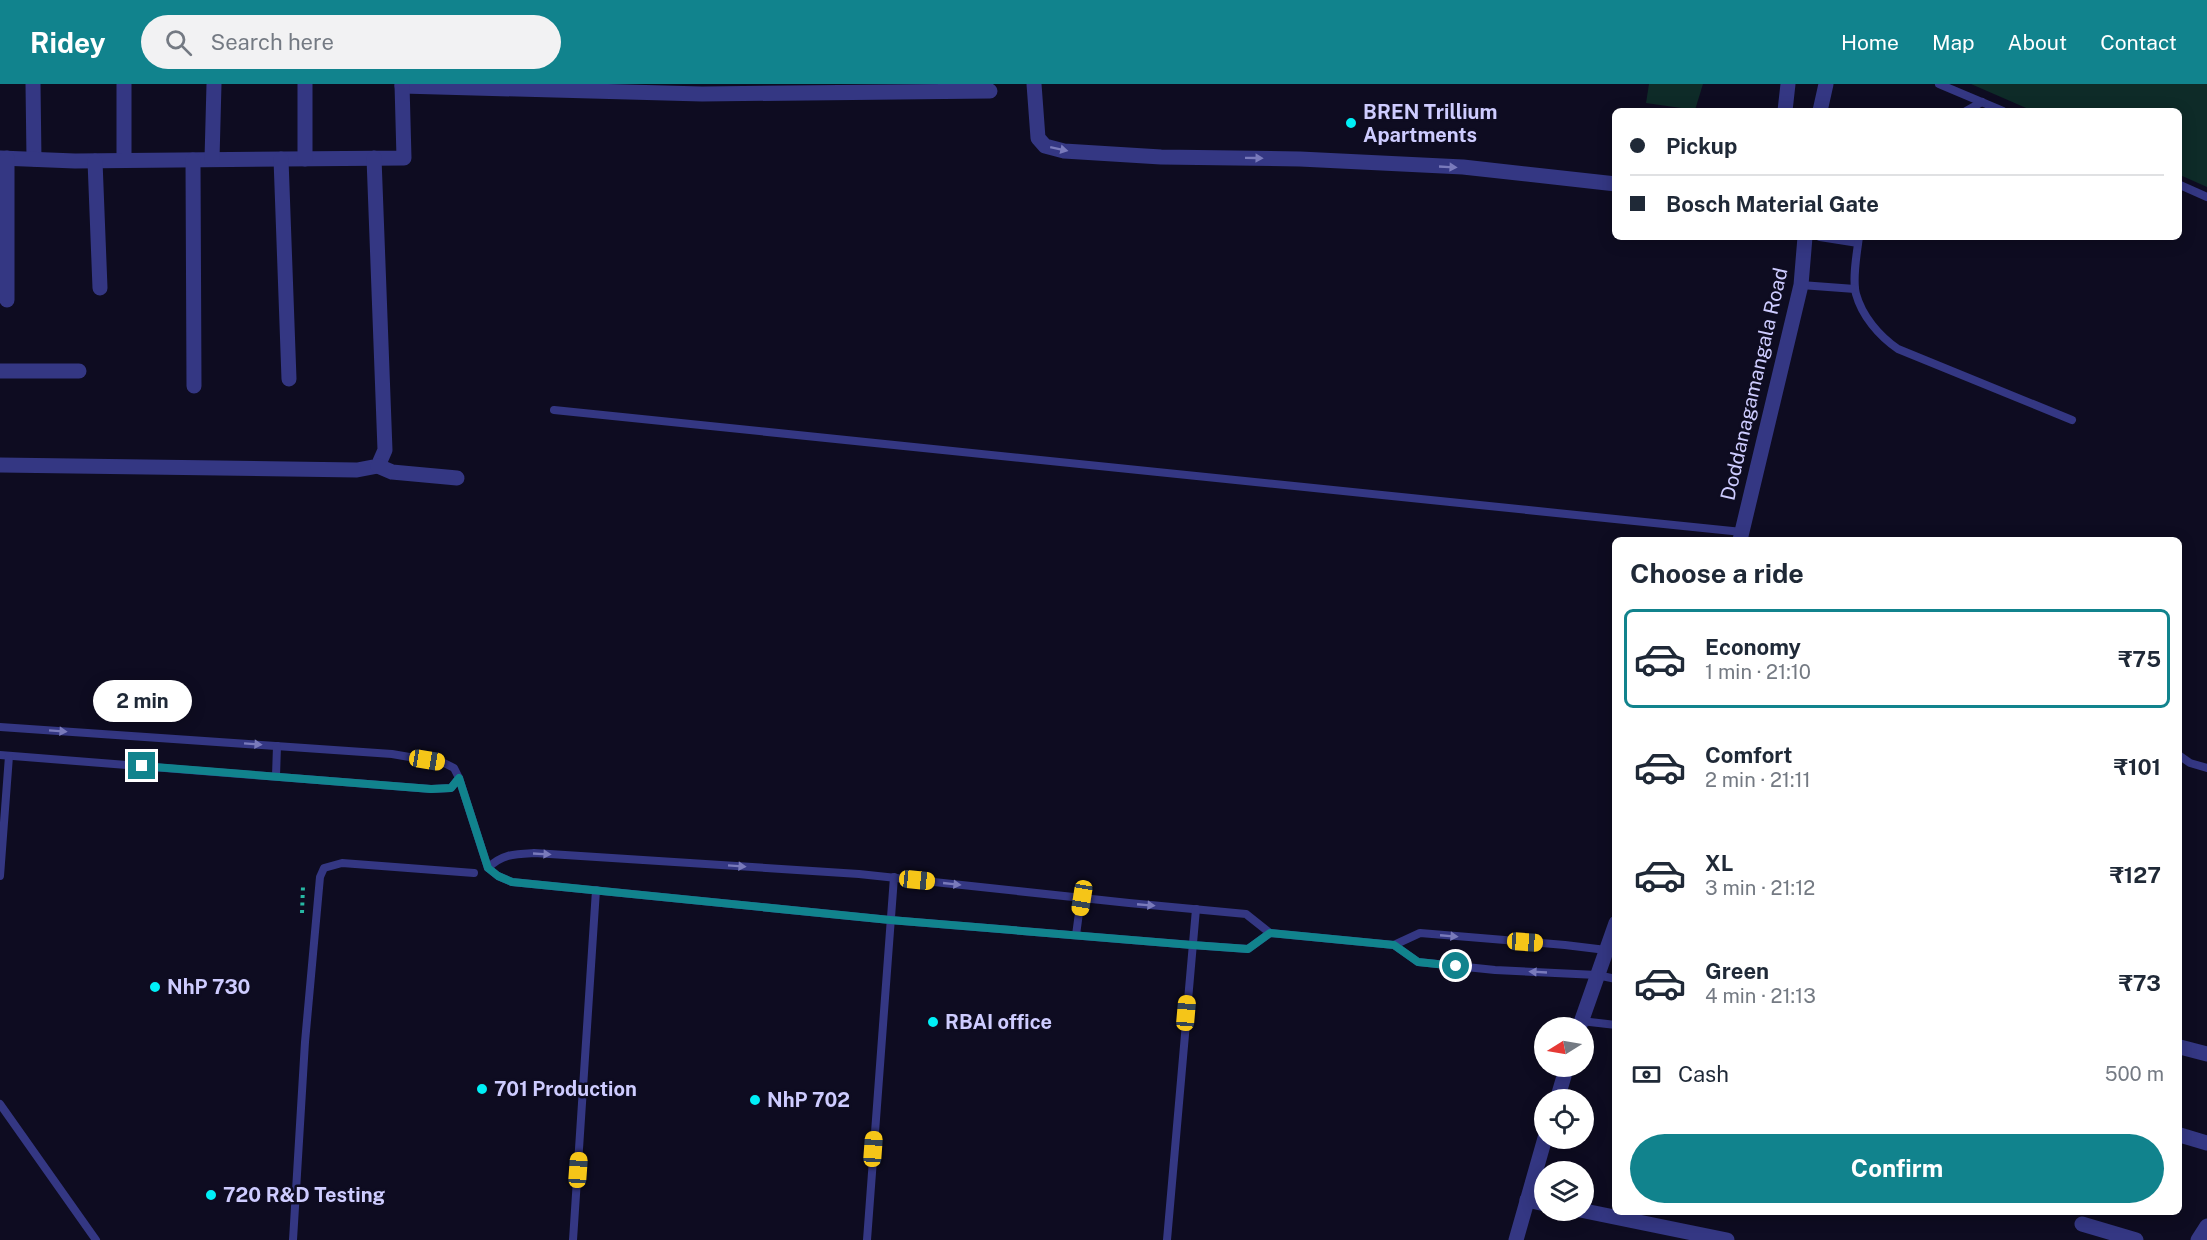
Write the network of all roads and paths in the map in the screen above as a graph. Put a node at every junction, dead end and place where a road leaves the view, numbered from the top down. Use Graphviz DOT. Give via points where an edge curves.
graph roads {
  1 [pos="33,84"];
  2 [pos="124,84"];
  3 [pos="214,84"];
  4 [pos="305,84"];
  5 [pos="1034,84"];
  6 [pos="1788,84"];
  7 [pos="1826,84"];
  8 [pos="1939,84"];
  9 [pos="402,85"];
  10 [pos="679,89"];
  11 [pos="990,91"];
  12 [pos="1983,102"];
  13 [pos="1785,108"];
  14 [pos="1822,108"];
  15 [pos="1972,108"];
  16 [pos="1996,108"];
  17 [pos="4,158"];
  18 [pos="374,158"];
  19 [pos="34,159"];
  20 [pos="212,159"];
  21 [pos="281,159"];
  22 [pos="305,159"];
  23 [pos="124,160"];
  24 [pos="193,160"];
  25 [pos="95,161"];
  26 [pos="1612,184"];
  27 [pos="2182,186"];
  28 [pos="2207,197"];
  29 [pos="1805,240"];
  30 [pos="1858,240"];
  31 [pos="1801,285"];
  32 [pos="100,288"];
  33 [pos="1856,289"];
  34 [pos="7,300"];
  35 [pos="0,371"];
  36 [pos="79,371"];
  37 [pos="289,379"];
  38 [pos="194,386"];
  39 [pos="554,410"];
  40 [pos="2072,420"];
  41 [pos="0,465"];
  42 [pos="378,466"];
  43 [pos="457,478"];
  44 [pos="1741,536"];
  45 [pos="0,727"];
  46 [pos="277,746"];
  47 [pos="0,755"];
  48 [pos="9,756"];
  49 [pos="2182,757"];
  50 [pos="2207,768"];
  51 [pos="276,776"];
  52 [pos="459,778"];
  53 [pos="488,868"];
  54 [pos="474,873"];
  55 [pos="0,876"];
  56 [pos="894,877"];
  57 [pos="596,890"];
  58 [pos="1082,898"];
  59 [pos="1196,909"];
  60 [pos="890,920"];
  61 [pos="1270,933"];
  62 [pos="1612,933"];
  63 [pos="1076,935"];
  64 [pos="1192,945"];
  65 [pos="1394,945"];
  66 [pos="1606,950"];
  67 [pos="1597,975"];
  68 [pos="1612,978"];
  69 [pos="1582,1017"];
  70 [pos="1594,1024"];
  71 [pos="1612,1025"];
  72 [pos="2182,1048"];
  73 [pos="2207,1054"];
  74 [pos="0,1104"];
  75 [pos="2182,1137"];
  76 [pos="2207,1143"];
  77 [pos="1542,1149"];
  78 [pos="1527,1200"];
  79 [pos="1534,1202"];
  80 [pos="1594,1213"];
  81 [pos="2082,1224"];
  82 [pos="2207,1226"];
  83 [pos="96,1240"];
  84 [pos="293,1240"];
  85 [pos="573,1240"];
  86 [pos="867,1240"];
  87 [pos="1167,1240"];
  88 [pos="1516,1240"];
  89 [pos="1727,1240"];
  90 [pos="2136,1240"];
  91 [pos="2198,1240"];
  1 -- 19 [label="street"];
  2 -- 23 [label="street"];
  3 -- 20 [label="street"];
  4 -- 22 [label="street"];
  5 -- 26 [label="street, one-way" via="1038,138 1045,146 1064,151 1463,167"];
  6 -- 13 [label="street"];
  7 -- 14 [label="street"];
  8 -- 12 [label="lane"];
  9 -- 10 [label="street"];
  9 -- 18 [label="street" via="404,158"];
  10 -- 11 [label="street"];
  12 -- 15 [label="lane"];
  12 -- 16 [label="lane"];
  17 -- 19 [label="street"];
  17 -- 34 [label="street"];
  18 -- 22 [label="street"];
  18 -- 42 [label="street" via="385,450"];
  19 -- 25 [label="street"];
  20 -- 21 [label="street"];
  20 -- 24 [label="street"];
  21 -- 22 [label="street"];
  21 -- 37 [label="street"];
  23 -- 24 [label="street"];
  23 -- 25 [label="street"];
  24 -- 38 [label="street"];
  25 -- 32 [label="street"];
  27 -- 28 [label="lane"];
  29 -- 31 [label="street, Doddanagamangala Road"];
  30 -- 33 [label="lane"];
  31 -- 33 [label="lane"];
  31 -- 44 [label="street, Doddanagamangala Road"];
  33 -- 40 [label="lane" via="1866,315 1882,338 1898,349"];
  35 -- 36 [label="street"];
  39 -- 44 [label="lane"];
  41 -- 42 [label="street" via="357,470"];
  42 -- 43 [label="street" via="392,472"];
  45 -- 46 [label="lane, one-way"];
  46 -- 51 [label="lane"];
  46 -- 52 [label="lane" via="392,754 444,763 454,768"];
  47 -- 48 [label="lane"];
  48 -- 51 [label="lane"];
  48 -- 55 [label="lane"];
  49 -- 50 [label="lane"];
  51 -- 52 [label="lane" via="431,789 451,788"];
  52 -- 53 [label="lane"];
  53 -- 56 [label="lane, one-way" via="497,859 512,854 534,853"];
  53 -- 57 [label="lane" via="512,882"];
  54 -- 84 [label="lane" via="342,863 324,868 305,1042"];
  56 -- 58 [label="lane, one-way"];
  56 -- 60 [label="lane"];
  57 -- 60 [label="lane"];
  57 -- 85 [label="lane"];
  58 -- 59 [label="lane, one-way"];
  58 -- 63 [label="lane"];
  59 -- 61 [label="lane" via="1246,914"];
  59 -- 64 [label="lane"];
  60 -- 63 [label="lane"];
  60 -- 86 [label="lane"];
  61 -- 64 [label="lane" via="1248,949"];
  61 -- 65 [label="lane"];
  62 -- 66 [label="street"];
  63 -- 64 [label="lane"];
  64 -- 87 [label="lane"];
  65 -- 66 [label="lane, one-way" via="1420,933"];
  67 -- 65 [label="lane, one-way" via="1418,962"];
  66 -- 67 [label="street"];
  67 -- 68 [label="lane"];
  67 -- 69 [label="street"];
  70 -- 71 [label="lane"];
  72 -- 73 [label="street"];
  74 -- 83 [label="lane"];
  75 -- 76 [label="street"];
  77 -- 78 [label="street"];
  78 -- 79 [label="street"];
  78 -- 88 [label="street"];
  80 -- 89 [label="street"];
  81 -- 90 [label="street"];
  82 -- 91 [label="street"];
}
